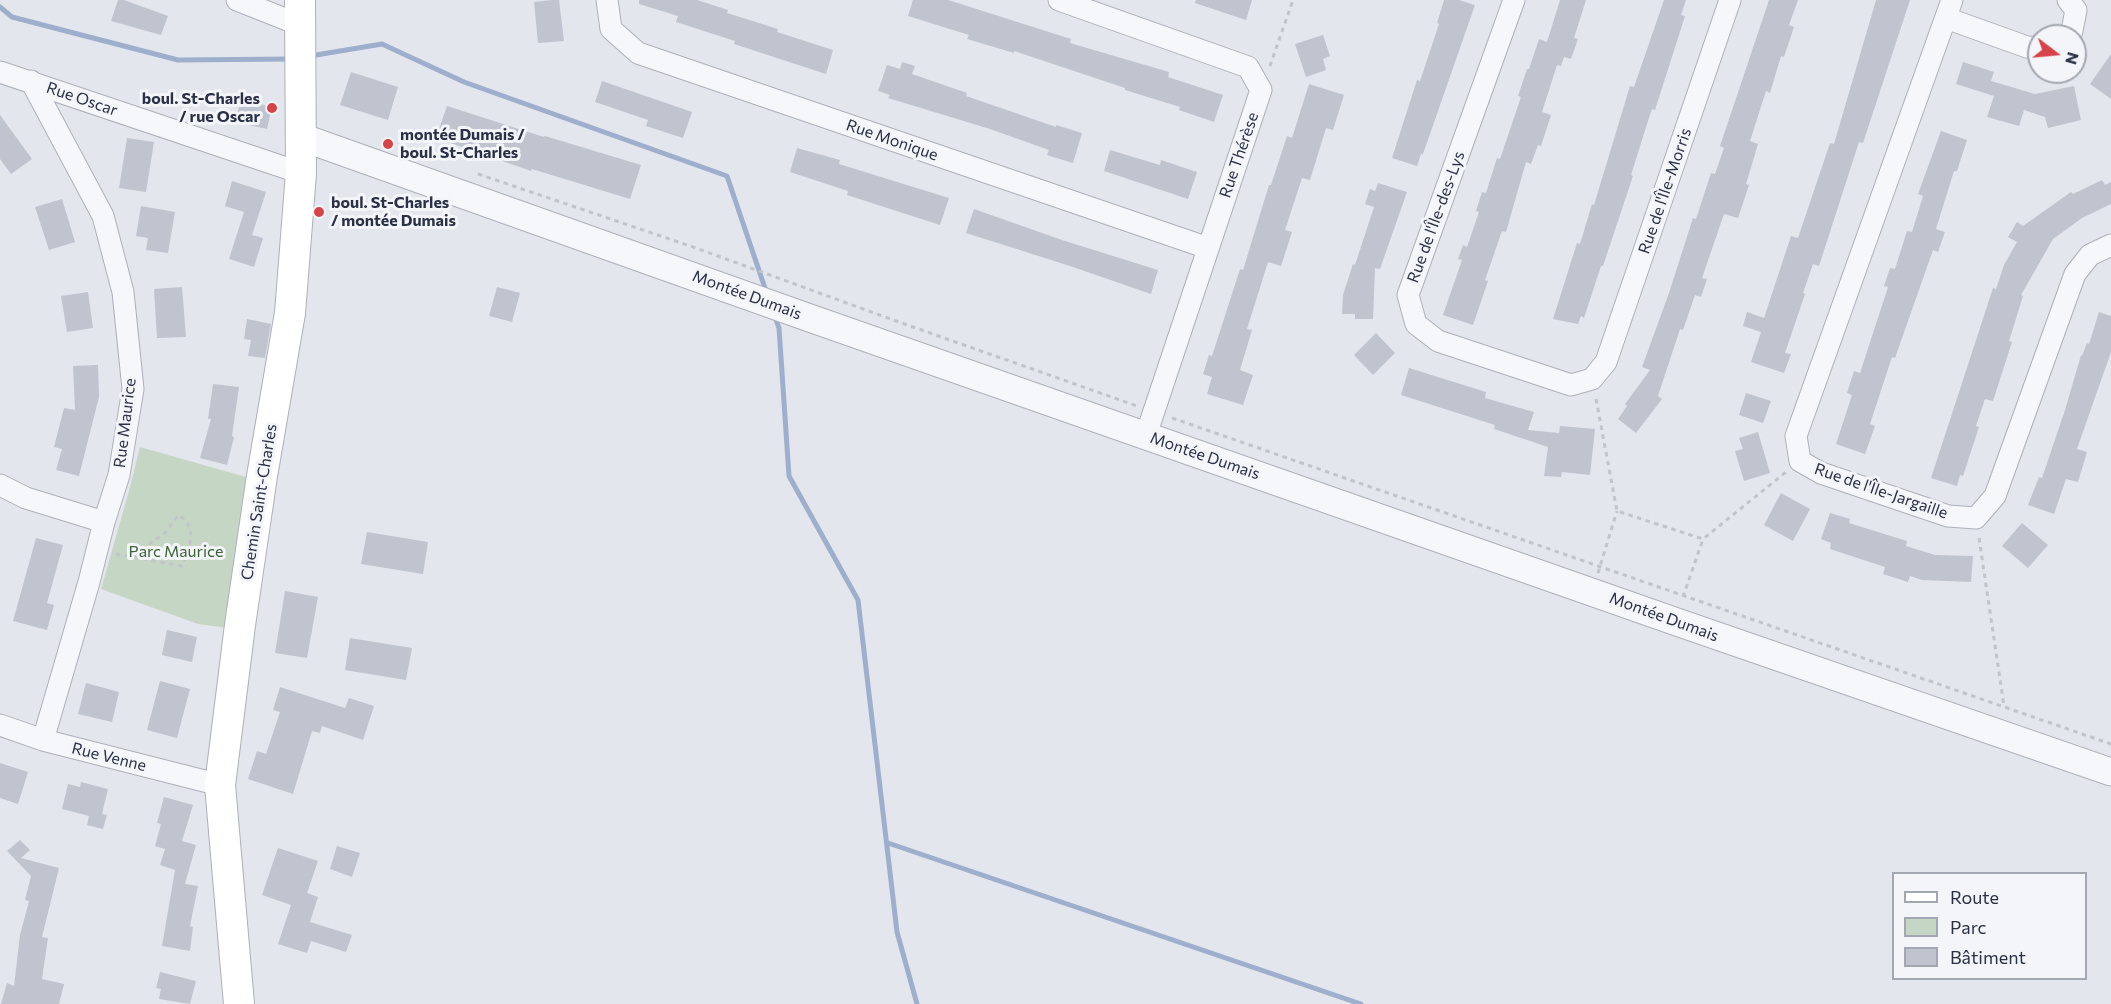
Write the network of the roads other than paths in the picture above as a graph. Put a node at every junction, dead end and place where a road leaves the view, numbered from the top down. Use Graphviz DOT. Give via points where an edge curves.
graph roads {
  1 [pos="237,0"];
  2 [pos="607,0"];
  3 [pos="1059,0"];
  4 [pos="1514,0"];
  5 [pos="1730,0"];
  6 [pos="2068,0"];
  7 [pos="1949,9"];
  8 [pos="300,12"];
  9 [pos="2073,24"];
  10 [pos="2027,47"];
  11 [pos="0,72"];
  12 [pos="31,81"];
  13 [pos="301,136"];
  14 [pos="301,173"];
  15 [pos="2111,245"];
  16 [pos="1208,248"];
  17 [pos="1592,379"];
  18 [pos="1150,423"];
  19 [pos="0,485"];
  20 [pos="104,522"];
  21 [pos="0,725"];
  22 [pos="43,740"];
  23 [pos="2111,772"];
  24 [pos="220,785"];
  25 [pos="239,1004"];
  1 -- 8 [label="street"];
  2 -- 16 [label="street, Rue Monique" via="611,29 638,53"];
  3 -- 16 [label="street, Rue Thérèse" via="1248,67 1261,90"];
  4 -- 17 [label="street, Rue de l'Île-des-Lys" via="1408,295 1416,324 1438,341 1571,385"];
  5 -- 17 [label="street, Rue de l'Île-Morris" via="1606,362"];
  6 -- 9 [label="street" via="2076,10"];
  7 -- 10 [label="street, Rue de l'Île-Jargaille"];
  7 -- 15 [label="street, Rue de l'Île-Jargaille" via="1796,436 1800,461 1821,473 1948,516 1976,518 1995,496 2075,274 2090,255"];
  8 -- 13 [label="main road, Chemin Saint-Charles"];
  11 -- 12 [label="street, Rue Oscar"];
  12 -- 14 [label="street, Rue Oscar"];
  12 -- 20 [label="street, Rue Maurice" via="103,216 123,292 133,388 119,475"];
  13 -- 14 [label="main road, Chemin Saint-Charles"];
  13 -- 18 [label="street, Montée Dumais"];
  14 -- 24 [label="main road, Chemin Saint-Charles" via="290,313 262,476"];
  16 -- 18 [label="street, Rue Thérèse"];
  18 -- 23 [label="street, Montée Dumais" via="1674,621"];
  19 -- 20 [label="street" via="27,498"];
  20 -- 22 [label="street, Rue Maurice"];
  21 -- 22 [label="street, Rue Venne"];
  22 -- 24 [label="street, Rue Venne"];
  24 -- 25 [label="main road, Chemin Saint-Charles"];
}
